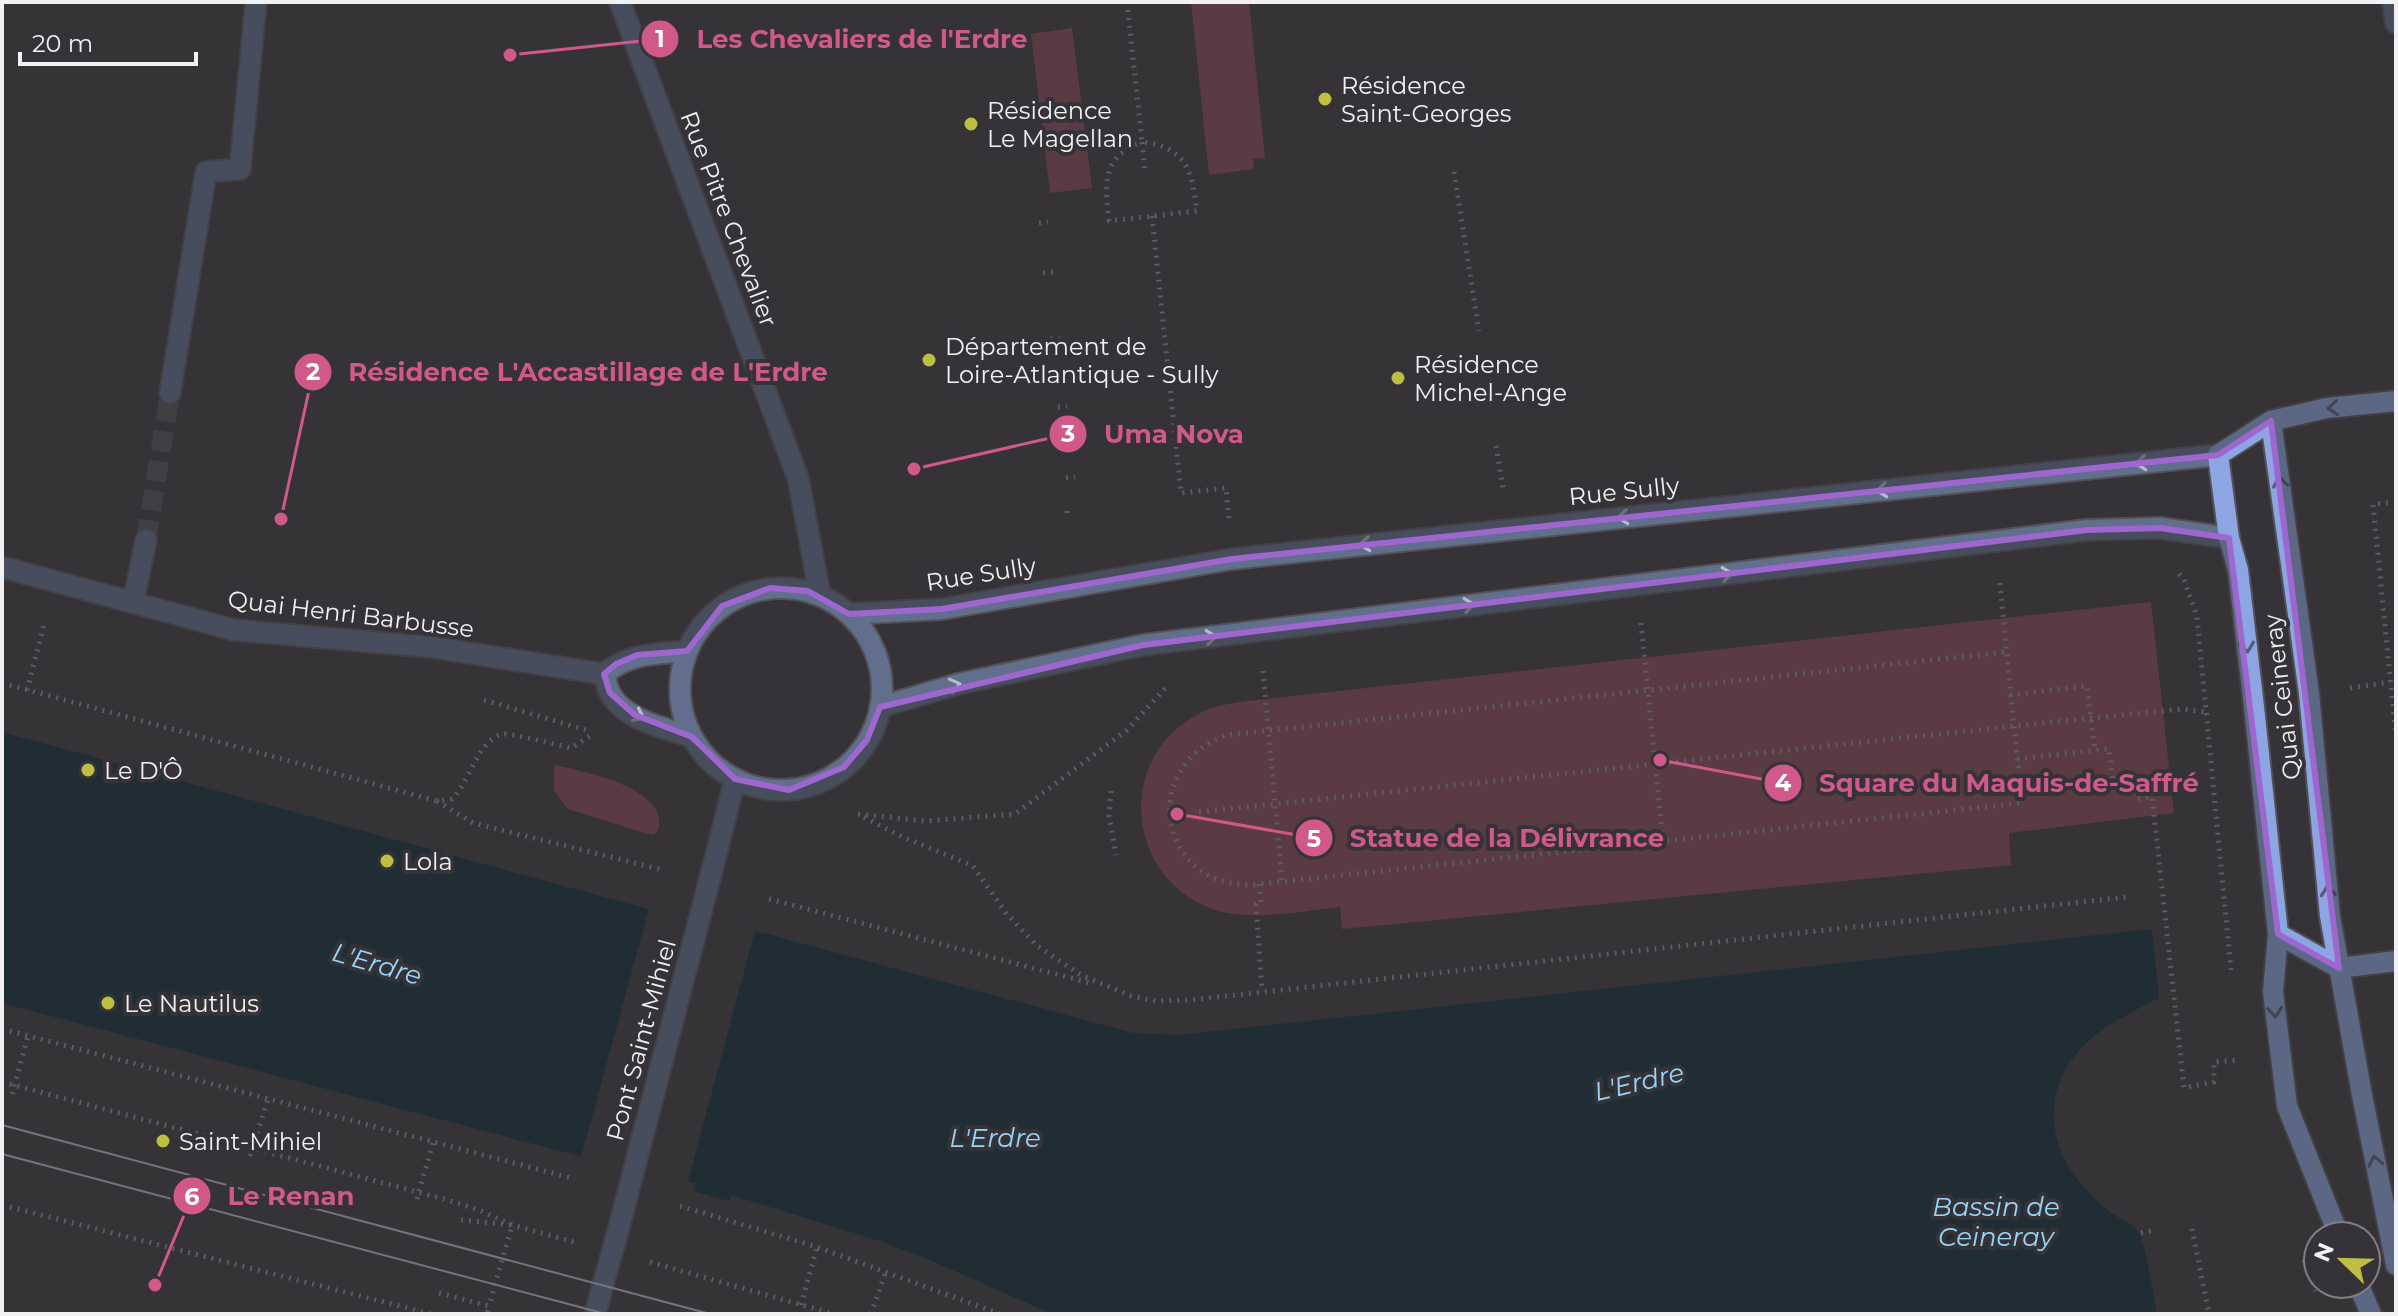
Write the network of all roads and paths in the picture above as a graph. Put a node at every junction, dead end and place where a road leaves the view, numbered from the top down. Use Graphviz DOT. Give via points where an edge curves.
graph roads {
  1 [pos="256,2"];
  2 [pos="620,2"];
  3 [pos="1127,2"];
  4 [pos="2393,2"];
  5 [pos="2396,23"];
  6 [pos="1142,142"];
  7 [pos="1454,172"];
  8 [pos="1145,174"];
  9 [pos="1152,216"];
  10 [pos="1048,222"];
  11 [pos="1039,223"];
  12 [pos="1053,272"];
  13 [pos="1043,273"];
  14 [pos="1479,331"];
  15 [pos="1060,338"];
  16 [pos="1051,339"];
  17 [pos="170,393"];
  18 [pos="2396,401"];
  19 [pos="1067,406"];
  20 [pos="1058,407"];
  21 [pos="2271,421"];
  22 [pos="2218,455"];
  23 [pos="1075,477"];
  24 [pos="1066,478"];
  25 [pos="2396,502"];
  26 [pos="1067,511"];
  27 [pos="1068,519"];
  28 [pos="2229,538"];
  29 [pos="146,540"];
  30 [pos="1995,541"];
  31 [pos="1232,559"];
  32 [pos="2,567"];
  33 [pos="1637,585"];
  34 [pos="820,595"];
  35 [pos="133,603"];
  36 [pos="849,614"];
  37 [pos="46,616"];
  38 [pos="1259,631"];
  39 [pos="687,651"];
  40 [pos="2007,652"];
  41 [pos="604,674"];
  42 [pos="1177,675"];
  43 [pos="2,683"];
  44 [pos="27,690"];
  45 [pos="1648,690"];
  46 [pos="2010,695"];
  47 [pos="880,707"];
  48 [pos="2254,707"];
  49 [pos="2090,718"];
  50 [pos="2014,726"];
  51 [pos="1268,730"];
  52 [pos="594,733"];
  53 [pos="692,737"];
  54 [pos="2396,737"];
  55 [pos="2095,751"];
  56 [pos="2017,759"];
  57 [pos="1655,765"];
  58 [pos="735,779"];
  59 [pos="1111,791"];
  60 [pos="437,801"];
  61 [pos="1276,804"];
  62 [pos="1199,812"];
  63 [pos="1663,841"];
  64 [pos="1116,855"];
  65 [pos="659,869"];
  66 [pos="1282,881"];
  67 [pos="1259,884"];
  68 [pos="2126,897"];
  69 [pos="769,899"];
  70 [pos="2278,934"];
  71 [pos="2396,961"];
  72 [pos="2339,968"];
  73 [pos="1107,988"];
  74 [pos="1262,991"];
  75 [pos="2,1029"];
  76 [pos="28,1036"];
  77 [pos="2240,1060"];
  78 [pos="2,1082"];
  79 [pos="13,1085"];
  80 [pos="12,1094"];
  81 [pos="268,1099"];
  82 [pos="433,1143"];
  83 [pos="251,1152"];
  84 [pos="575,1179"];
  85 [pos="418,1196"];
  86 [pos="2,1205"];
  87 [pos="680,1206"];
  88 [pos="461,1220"];
  89 [pos="2333,1220"];
  90 [pos="512,1225"];
  91 [pos="2192,1229"];
  92 [pos="2154,1230"];
  93 [pos="2141,1233"];
  94 [pos="817,1247"];
  95 [pos="612,1251"];
  96 [pos="2396,1265"];
  97 [pos="886,1271"];
  98 [pos="439,1293"];
  99 [pos="979,1304"];
  100 [pos="801,1305"];
  101 [pos="489,1306"];
  102 [pos="431,1314"];
  103 [pos="487,1314"];
  104 [pos="595,1314"];
  105 [pos="834,1314"];
  106 [pos="871,1314"];
  107 [pos="975,1314"];
  108 [pos="1000,1314"];
  109 [pos="2209,1314"];
  1 -- 17 [label="street" via="240,169 206,172"];
  2 -- 34 [label="street, Rue Pitre Chevalier" via="798,478"];
  3 -- 6 [label="path"];
  4 -- 5 [label="street"];
  6 -- 8 [label="path"];
  6 -- 9 [label="path" via="1122,153 1109,170 1109,221"];
  6 -- 9 [label="path" via="1174,152 1193,176 1197,211"];
  7 -- 14 [label="path"];
  9 -- 31 [label="path" via="1181,493 1226,488"];
  10 -- 11 [label="path"];
  12 -- 13 [label="path"];
  15 -- 16 [label="path"];
  18 -- 21 [label="main road, Rue Sully, one-way"];
  19 -- 20 [label="path"];
  21 -- 22 [label="main road, Rue Sully"];
  72 -- 21 [label="main road, Quai Ceineray, one-way" via="2309,693"];
  22 -- 28 [label="main road, Quai Ceineray"];
  22 -- 31 [label="street, Rue Sully, one-way"];
  23 -- 24 [label="path"];
  25 -- 54 [label="path" via="2373,504"];
  26 -- 27 [label="path"];
  28 -- 30 [label="street" via="2160,528"];
  28 -- 48 [label="main road, Quai Ceineray, one-way" via="2238,570"];
  29 -- 35 [label="street"];
  33 -- 30 [label="street, one-way"];
  30 -- 40 [label="path"];
  31 -- 36 [label="street, Rue Sully" via="942,609"];
  32 -- 35 [label="street, Quai Henri Barbusse"];
  38 -- 33 [label="street, one-way"];
  33 -- 45 [label="path"];
  34 -- 36 [label="street"];
  34 -- 39 [label="street" via="783,587 745,594 713,614"];
  35 -- 41 [label="street, Quai Henri Barbusse" via="234,630 431,647"];
  36 -- 47 [label="street" via="877,656"];
  37 -- 44 [label="path"];
  47 -- 38 [label="street, one-way" via="958,684 1143,645"];
  38 -- 51 [label="path"];
  39 -- 41 [label="street" via="637,655"];
  39 -- 53 [label="street" via="680,694"];
  40 -- 45 [label="path"];
  40 -- 46 [label="path"];
  41 -- 53 [label="street, one-way" via="610,693 624,708"];
  42 -- 73 [label="path" via="1127,730 1015,814 925,821 858,814 973,866 1037,946"];
  43 -- 44 [label="path"];
  44 -- 60 [label="path"];
  45 -- 51 [label="path"];
  45 -- 57 [label="path"];
  46 -- 49 [label="path" via="2087,686"];
  46 -- 50 [label="path"];
  47 -- 58 [label="street" via="861,750 824,780 776,790"];
  48 -- 49 [label="path"];
  48 -- 70 [label="main road, Quai Ceineray"];
  49 -- 50 [label="path"];
  49 -- 55 [label="path"];
  50 -- 56 [label="path"];
  50 -- 57 [label="path"];
  51 -- 61 [label="path"];
  51 -- 67 [label="path" via="1227,735 1203,746 1184,763 1169,804 1175,838 1201,871 1233,884"];
  52 -- 60 [label="path" via="571,748 502,734 484,747 452,799"];
  53 -- 58 [label="street" via="711,762"];
  55 -- 56 [label="path"];
  55 -- 77 [label="path" via="2109,749 2113,785 2134,783 2136,799 2152,797 2184,1088 2214,1082 2214,1062"];
  56 -- 63 [label="path" via="2022,803"];
  57 -- 61 [label="path"];
  57 -- 63 [label="path"];
  58 -- 95 [label="street, Pont Saint-Mihiel, bridge"];
  59 -- 64 [label="path"];
  60 -- 65 [label="path" via="473,823"];
  61 -- 62 [label="path"];
  61 -- 66 [label="path"];
  63 -- 66 [label="path"];
  66 -- 67 [label="path"];
  67 -- 74 [label="path"];
  68 -- 74 [label="path"];
  69 -- 73 [label="path"];
  70 -- 72 [label="main road"];
  70 -- 89 [label="main road, Quai Ceineray, one-way" via="2273,992 2287,1106"];
  71 -- 72 [label="main road"];
  96 -- 72 [label="main road, Quai Ceineray, one-way"];
  73 -- 74 [label="path" via="1156,1001"];
  75 -- 76 [label="path"];
  76 -- 79 [label="path"];
  76 -- 81 [label="path"];
  78 -- 79 [label="path"];
  79 -- 80 [label="path"];
  79 -- 83 [label="path"];
  81 -- 82 [label="path"];
  81 -- 83 [label="path"];
  82 -- 84 [label="path"];
  82 -- 85 [label="path"];
  83 -- 85 [label="path"];
  85 -- 90 [label="path" via="479,1210"];
  86 -- 102 [label="path"];
  87 -- 94 [label="path"];
  88 -- 90 [label="path"];
  90 -- 95 [label="path"];
  90 -- 101 [label="path"];
  91 -- 109 [label="path"];
  92 -- 93 [label="path"];
  94 -- 97 [label="path"];
  94 -- 100 [label="path"];
  95 -- 100 [label="path"];
  95 -- 104 [label="street, Pont Saint-Mihiel"];
  97 -- 99 [label="path"];
  97 -- 106 [label="path"];
  98 -- 101 [label="path"];
  99 -- 107 [label="path"];
  99 -- 108 [label="path"];
  100 -- 105 [label="path"];
  101 -- 103 [label="path"];
}
